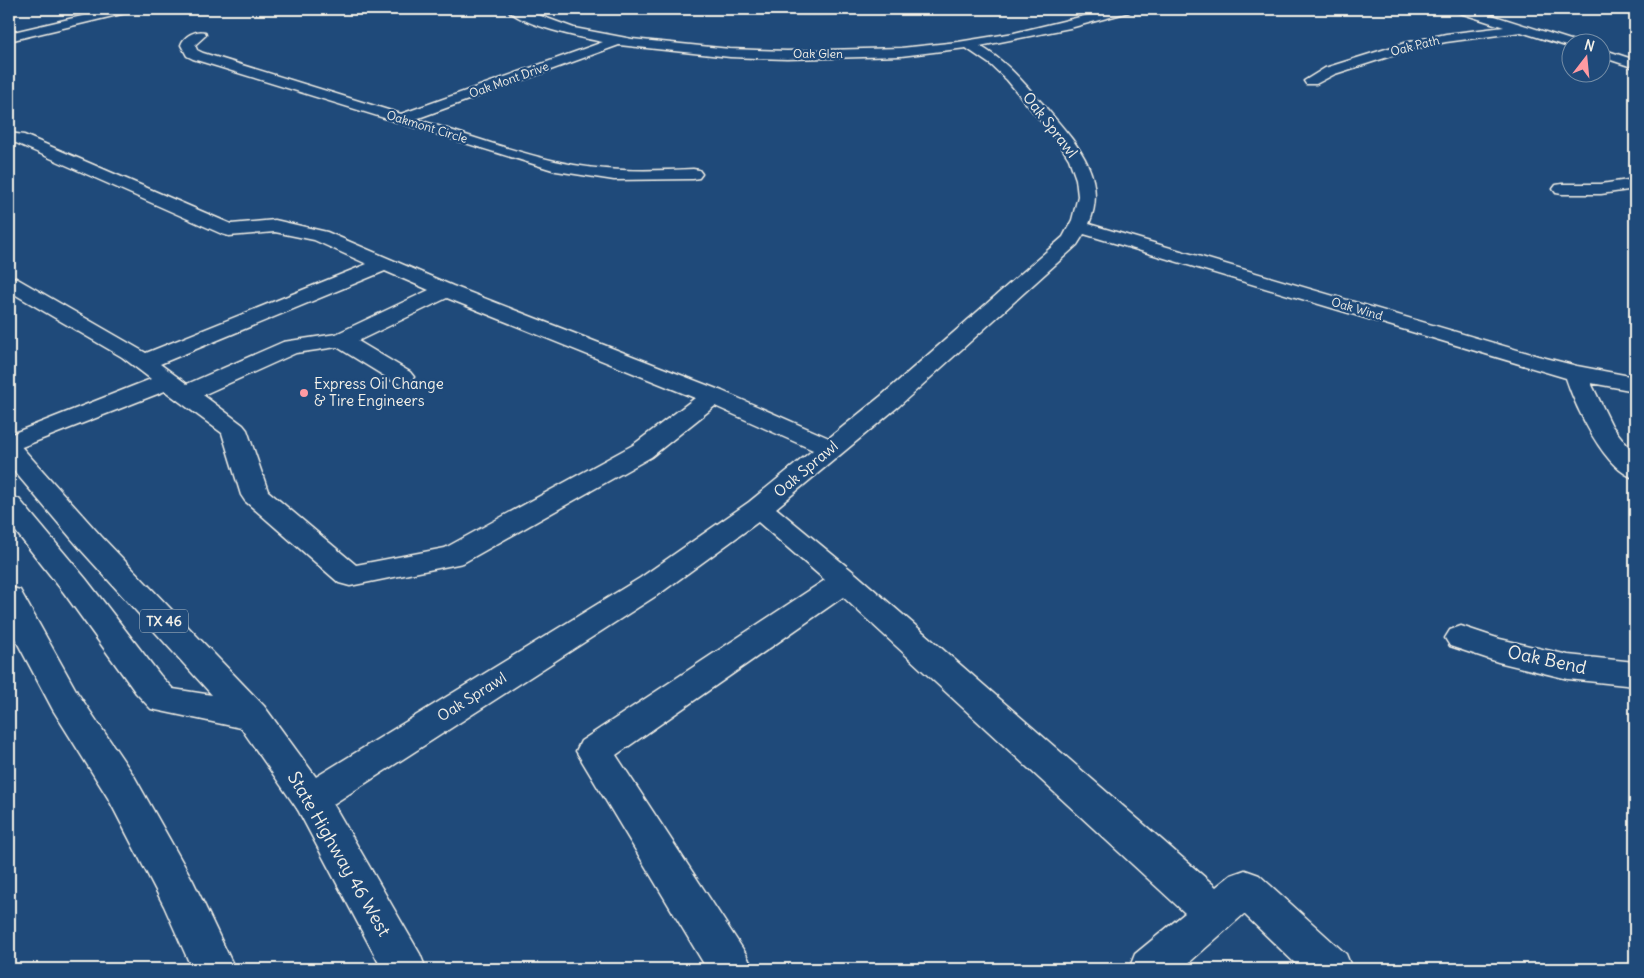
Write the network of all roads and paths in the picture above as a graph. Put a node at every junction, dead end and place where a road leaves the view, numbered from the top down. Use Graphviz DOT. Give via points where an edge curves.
graph roads {
  1 [pos="90,9"];
  2 [pos="126,9"];
  3 [pos="512,9"];
  4 [pos="1125,9"];
  5 [pos="1461,9"];
  6 [pos="9,28"];
  7 [pos="1523,28"];
  8 [pos="200,34"];
  9 [pos="9,37"];
  10 [pos="618,41"];
  11 [pos="1562,41"];
  12 [pos="969,45"];
  13 [pos="1612,56"];
  14 [pos="1635,64"];
  15 [pos="1311,81"];
  16 [pos="401,119"];
  17 [pos="9,138"];
  18 [pos="693,174"];
  19 [pos="1635,184"];
  20 [pos="1562,189"];
  21 [pos="1080,228"];
  22 [pos="384,264"];
  23 [pos="9,282"];
  24 [pos="446,290"];
  25 [pos="341,340"];
  26 [pos="144,362"];
  27 [pos="1576,373"];
  28 [pos="402,377"];
  29 [pos="1635,384"];
  30 [pos="176,387"];
  31 [pos="714,396"];
  32 [pos="9,444"];
  33 [pos="830,448"];
  34 [pos="9,449"];
  35 [pos="1635,470"];
  36 [pos="9,505"];
  37 [pos="758,508"];
  38 [pos="845,581"];
  39 [pos="9,598"];
  40 [pos="1461,638"];
  41 [pos="1635,674"];
  42 [pos="252,716"];
  43 [pos="311,799"];
  44 [pos="1215,913"];
  45 [pos="214,969"];
  46 [pos="406,969"];
  47 [pos="732,969"];
  48 [pos="1150,969"];
  49 [pos="1331,969"];
  1 -- 6 [label="street"];
  2 -- 9 [label="street"];
  3 -- 10 [label="street, Oak Glen" via="563,28"];
  4 -- 12 [label="street, Oak Glen" via="1052,30"];
  5 -- 7 [label="street"];
  7 -- 11 [label="street"];
  7 -- 15 [label="street, Oak Path" via="1417,44 1330,71"];
  8 -- 16 [label="street, Oakmont Circle" via="188,45 198,56"];
  10 -- 12 [label="street, Oak Glen" via="723,52 806,55 899,52"];
  10 -- 16 [label="street, Oak Mont Drive"];
  12 -- 21 [label="street, Oak Sprawl" via="1008,73 1081,165 1086,180 1086,196"];
  13 -- 14 [label="street"];
  16 -- 18 [label="street, Oakmont Circle" via="560,168 617,176"];
  17 -- 22 [label="street" via="18,138 229,230 275,226 320,236"];
  19 -- 20 [label="street" via="1601,190"];
  21 -- 27 [label="street, Oak Wind"];
  21 -- 33 [label="street, Oak Sprawl" via="1028,280 890,401"];
  22 -- 24 [label="street"];
  22 -- 26 [label="street"];
  23 -- 26 [label="street"];
  24 -- 25 [label="street"];
  24 -- 31 [label="street"];
  25 -- 28 [label="street"];
  25 -- 30 [label="street" via="291,347"];
  26 -- 30 [label="street"];
  27 -- 29 [label="street, Oak Wind"];
  27 -- 35 [label="street" via="1595,422"];
  30 -- 31 [label="street" via="234,430 255,495 350,576 453,556 642,451"];
  30 -- 32 [label="street"];
  31 -- 33 [label="street"];
  33 -- 37 [label="street, Oak Sprawl"];
  34 -- 42 [label="street, State Highway 46 West / TX 46" via="91,543"];
  36 -- 42 [label="street" via="163,700"];
  37 -- 38 [label="street"];
  37 -- 43 [label="street, Oak Sprawl" via="652,585"];
  38 -- 44 [label="street"];
  38 -- 47 [label="street" via="594,751"];
  39 -- 45 [label="street" via="65,701 121,787 179,894"];
  40 -- 41 [label="street, Oak Bend" via="1568,667"];
  42 -- 43 [label="street, State Highway 46 West / TX 46"];
  43 -- 46 [label="street, State Highway 46 West / TX 46"];
  44 -- 48 [label="street"];
  44 -- 49 [label="street" via="1245,888"];
}
